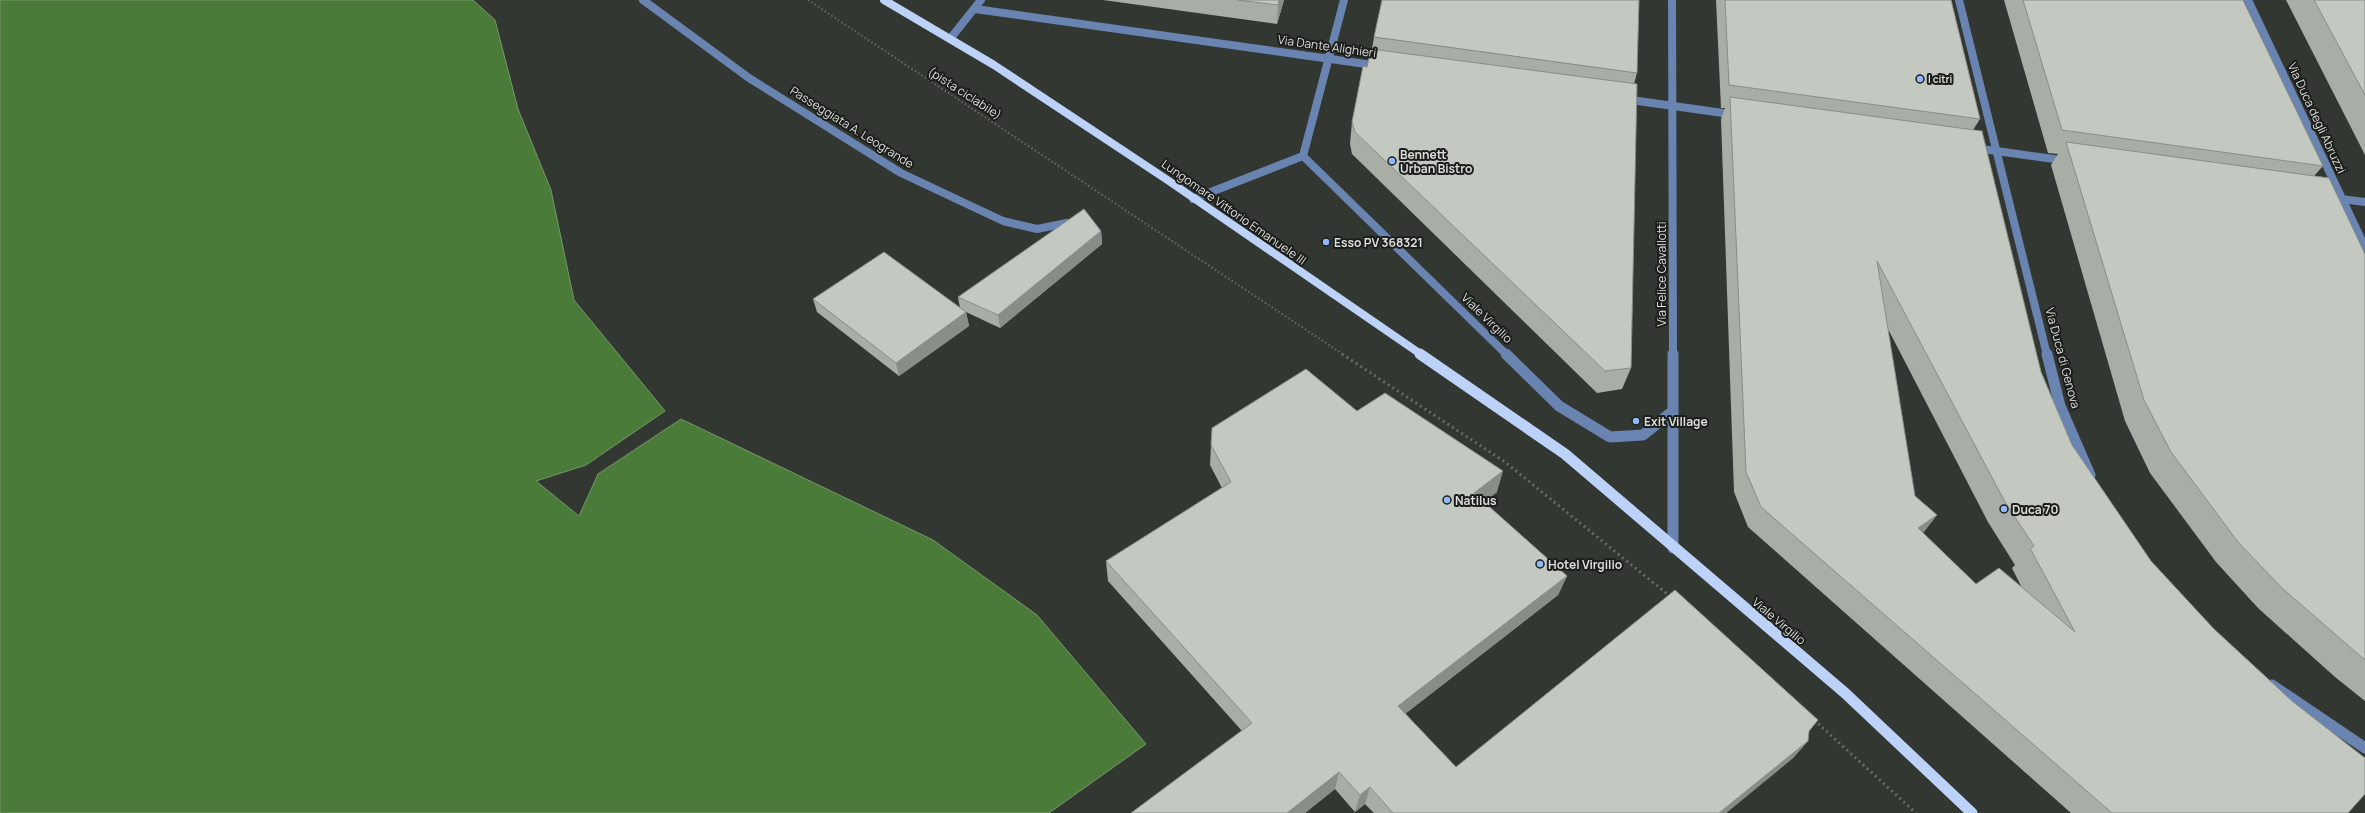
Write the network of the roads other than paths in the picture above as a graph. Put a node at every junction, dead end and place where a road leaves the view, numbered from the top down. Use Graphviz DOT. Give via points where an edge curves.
graph roads {
  1 [pos="643,0"];
  2 [pos="884,0"];
  3 [pos="981,0"];
  4 [pos="1344,0"];
  5 [pos="1672,0"];
  6 [pos="1959,0"];
  7 [pos="2248,0"];
  8 [pos="975,9"];
  9 [pos="950,39"];
  10 [pos="1329,58"];
  11 [pos="1391,67"];
  12 [pos="1617,98"];
  13 [pos="1672,106"];
  14 [pos="1750,117"];
  15 [pos="1967,147"];
  16 [pos="1998,151"];
  17 [pos="1303,156"];
  18 [pos="2076,162"];
  19 [pos="2319,196"];
  20 [pos="1193,199"];
  21 [pos="2342,199"];
  22 [pos="2365,202"];
  23 [pos="1067,223"];
  24 [pos="2365,247"];
  25 [pos="1673,411"];
  26 [pos="1565,454"];
  27 [pos="2094,484"];
  28 [pos="1673,548"];
  29 [pos="2266,681"];
  30 [pos="2365,748"];
  31 [pos="1972,813"];
  1 -- 23 [label="street, Passeggiata A. Leogrande" via="749,78 901,173 1003,221 1037,229"];
  2 -- 9 [label="main road, Lungomare Vittorio Emanuele III"];
  3 -- 8 [label="street"];
  4 -- 10 [label="street"];
  5 -- 13 [label="street, Via Felice Cavallotti"];
  6 -- 16 [label="street, Via Duca di Genova"];
  7 -- 21 [label="street, Via Duca degli Abruzzi"];
  8 -- 9 [label="street"];
  8 -- 10 [label="street, Via Dante Alighieri"];
  9 -- 20 [label="main road, Lungomare Vittorio Emanuele III" via="994,65"];
  10 -- 11 [label="street, Via Dante Alighieri"];
  10 -- 17 [label="street"];
  12 -- 13 [label="street"];
  13 -- 14 [label="street"];
  13 -- 25 [label="street, Via Felice Cavallotti"];
  15 -- 16 [label="street"];
  16 -- 18 [label="street"];
  16 -- 27 [label="street, Via Duca di Genova" via="2060,406"];
  17 -- 20 [label="street"];
  17 -- 25 [label="street, Viale Virgilio" via="1559,406 1610,438 1643,435"];
  19 -- 21 [label="street"];
  20 -- 26 [label="main road, Lungomare Vittorio Emanuele III"];
  21 -- 22 [label="street"];
  21 -- 24 [label="street, Via Duca degli Abruzzi"];
  25 -- 28 [label="street, Via Felice Cavallotti"];
  26 -- 28 [label="main road, Viale Virgilio"];
  28 -- 31 [label="main road, Viale Virgilio" via="1845,693"];
  29 -- 30 [label="street"];
}
